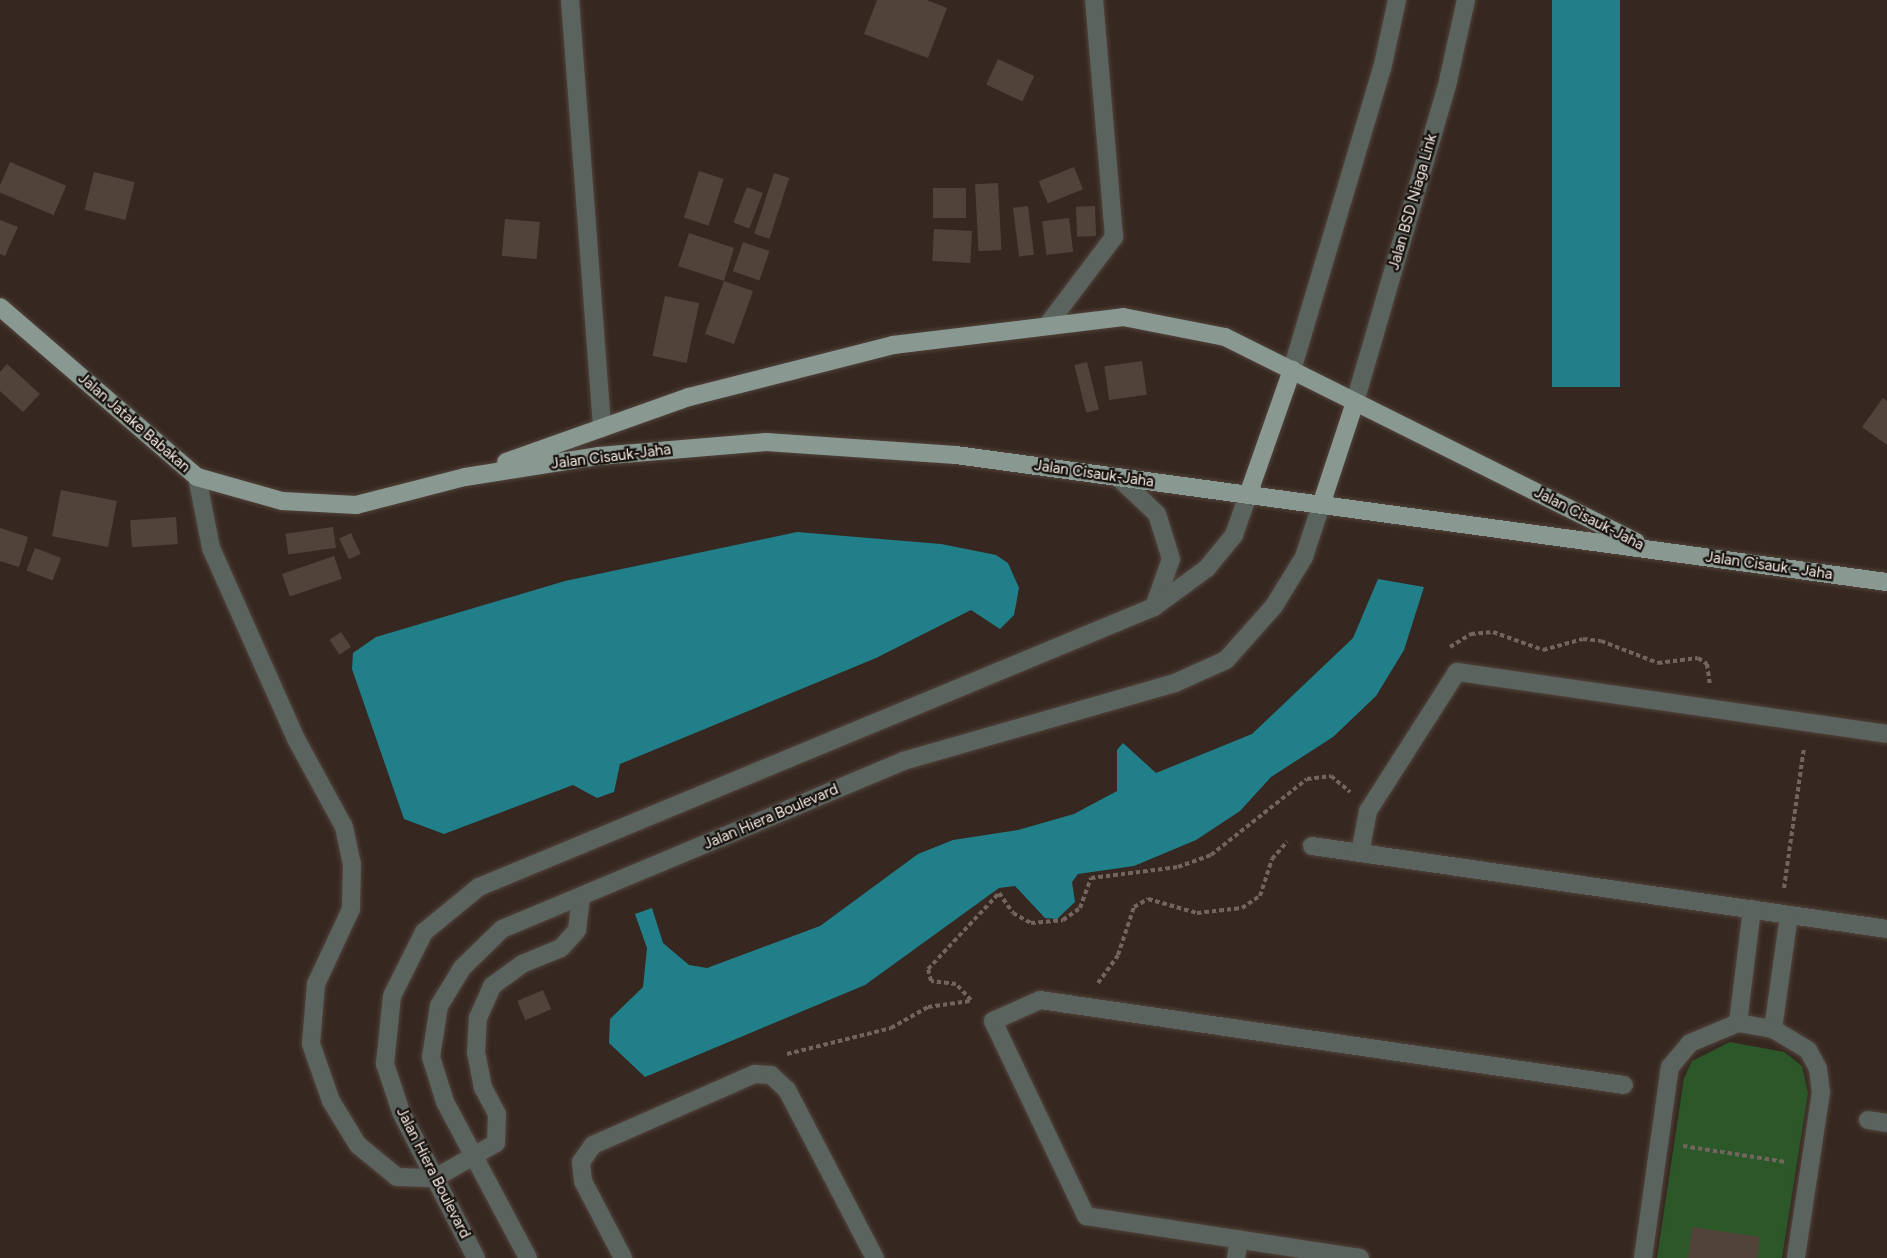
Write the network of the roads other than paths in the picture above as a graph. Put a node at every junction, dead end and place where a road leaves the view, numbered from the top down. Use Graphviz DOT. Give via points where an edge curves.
graph roads {
  1 [pos="570,0"];
  2 [pos="1094,0"];
  3 [pos="1397,0"];
  4 [pos="1466,0"];
  5 [pos="0,307"];
  6 [pos="1049,323"];
  7 [pos="1292,370"];
  8 [pos="1354,402"];
  9 [pos="602,428"];
  10 [pos="197,477"];
  11 [pos="465,477"];
  12 [pos="1119,478"];
  13 [pos="1248,495"];
  14 [pos="1321,505"];
  15 [pos="1650,550"];
  16 [pos="1887,582"];
  17 [pos="1154,607"];
  18 [pos="1887,734"];
  19 [pos="1312,846"];
  20 [pos="1360,853"];
  21 [pos="581,896"];
  22 [pos="1752,909"];
  23 [pos="1785,914"];
  24 [pos="1887,929"];
  25 [pos="1738,1023"];
  26 [pos="1773,1029"];
  27 [pos="1624,1085"];
  28 [pos="1868,1120"];
  29 [pos="1887,1123"];
  30 [pos="473,1156"];
  31 [pos="435,1178"];
  32 [pos="1239,1239"];
  33 [pos="476,1258"];
  34 [pos="528,1258"];
  35 [pos="623,1258"];
  36 [pos="875,1258"];
  37 [pos="1236,1258"];
  38 [pos="1360,1258"];
  39 [pos="1643,1258"];
  40 [pos="1796,1258"];
  1 -- 9 [label="street"];
  2 -- 6 [label="street" via="1114,237"];
  3 -- 7 [label="street" via="1382,69"];
  4 -- 8 [label="street, Jalan BSD Niaga Link" via="1448,81"];
  5 -- 10 [label="main road, Jalan Jatake Babakan"];
  6 -- 7 [label="main road, Jalan Cisauk-Jaha" via="1123,317 1225,337"];
  6 -- 9 [label="main road, Jalan Cisauk-Jaha" via="893,345 689,397"];
  7 -- 8 [label="main road, Jalan Cisauk-Jaha"];
  7 -- 13 [label="main road"];
  8 -- 14 [label="main road"];
  8 -- 15 [label="main road, Jalan Cisauk-Jaha"];
  9 -- 11 [label="main road, Jalan Cisauk-Jaha"];
  10 -- 11 [label="main road, Jalan Jatake Babakan" via="282,501 356,505"];
  10 -- 31 [label="street" via="211,548 296,739 344,827 352,864 351,909 316,984 311,1044 327,1091 358,1145 397,1177"];
  11 -- 12 [label="main road, Jalan Cisauk-Jaha" via="598,456 766,442 956,456"];
  12 -- 13 [label="main road, Jalan Cisauk-Jaha"];
  12 -- 17 [label="street" via="1157,514 1171,559"];
  13 -- 14 [label="main road, Jalan Cisauk-Jaha"];
  13 -- 17 [label="street, Jalan Hiera Boulevard" via="1234,535 1206,568"];
  14 -- 15 [label="main road, Jalan Cisauk-Jaha"];
  14 -- 21 [label="street, Jalan Hiera Boulevard" via="1304,557 1280,597 1226,660 1175,683 903,761"];
  15 -- 16 [label="main road, Jalan Cisauk - Jaha"];
  17 -- 31 [label="street, Jalan Hiera Boulevard" via="479,887 424,932 392,996 385,1064 401,1112"];
  18 -- 20 [label="street" via="1457,672 1368,811"];
  19 -- 20 [label="street"];
  20 -- 22 [label="street"];
  21 -- 30 [label="street" via="577,930 561,948 522,964 492,986 478,1018 476,1053 483,1088 497,1114 496,1143"];
  21 -- 30 [label="street, Jalan Hiera Boulevard" via="502,929 462,968 439,1006 432,1057 445,1102"];
  22 -- 23 [label="street"];
  22 -- 25 [label="street"];
  23 -- 24 [label="street"];
  23 -- 26 [label="street"];
  25 -- 26 [label="street"];
  25 -- 39 [label="street" via="1690,1043 1670,1066"];
  26 -- 40 [label="street" via="1808,1050 1818,1069 1821,1092"];
  27 -- 32 [label="street" via="1040,1000 993,1021 1086,1216"];
  28 -- 29 [label="street"];
  30 -- 31 [label="street"];
  30 -- 34 [label="street, Jalan Hiera Boulevard"];
  31 -- 33 [label="street, Jalan Hiera Boulevard"];
  32 -- 37 [label="street"];
  32 -- 38 [label="street"];
  35 -- 36 [label="street" via="582,1181 581,1161 593,1145 755,1074 771,1075 787,1090"];
}
